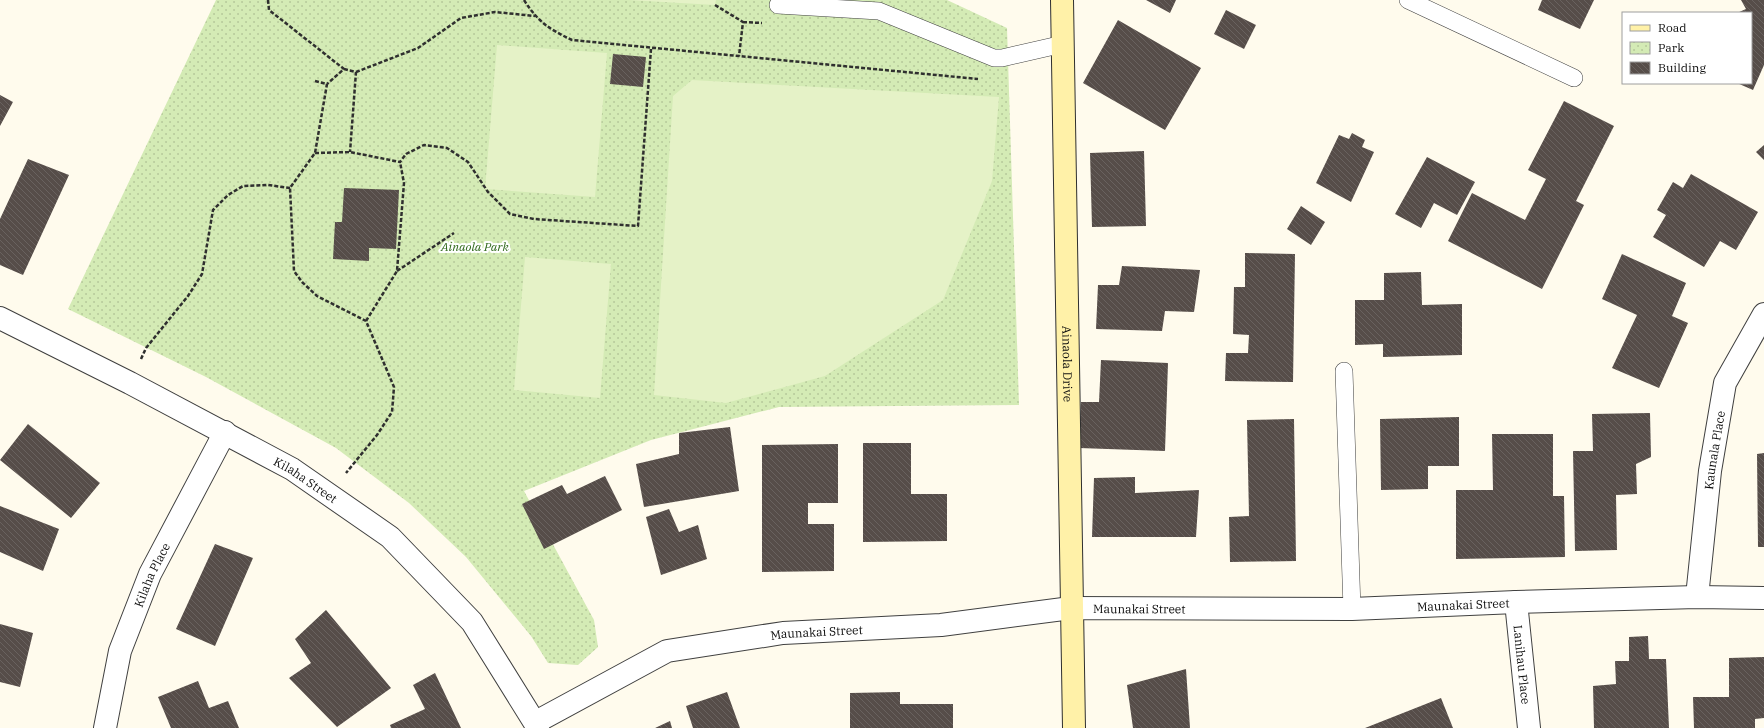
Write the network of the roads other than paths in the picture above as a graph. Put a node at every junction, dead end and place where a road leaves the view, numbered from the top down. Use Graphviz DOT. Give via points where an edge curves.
graph roads {
  1 [pos="1062,0"];
  2 [pos="1408,0"];
  3 [pos="778,5"];
  4 [pos="1063,44"];
  5 [pos="1574,78"];
  6 [pos="1764,314"];
  7 [pos="0,318"];
  8 [pos="1344,371"];
  9 [pos="225,432"];
  10 [pos="1697,597"];
  11 [pos="1764,598"];
  12 [pos="1516,602"];
  13 [pos="1071,608"];
  14 [pos="1352,610"];
  15 [pos="537,725"];
  16 [pos="105,728"];
  17 [pos="1074,728"];
  18 [pos="1529,728"];
  1 -- 4 [label="street, Ainaola Drive"];
  2 -- 5 [label="lane"];
  3 -- 4 [label="lane" via="879,11 994,58"];
  4 -- 13 [label="street, Ainaola Drive"];
  6 -- 10 [label="street, Kaunala Place" via="1725,383 1710,472"];
  7 -- 9 [label="street, Kilaha Street"];
  8 -- 14 [label="lane"];
  9 -- 15 [label="street, Kilaha Street" via="292,468 390,537 472,622"];
  9 -- 16 [label="street, Kilaha Place" via="150,574 120,651"];
  10 -- 11 [label="street, Maunakai Street"];
  10 -- 12 [label="street, Maunakai Street"];
  12 -- 14 [label="street, Maunakai Street"];
  12 -- 18 [label="street, Lanihau Place"];
  13 -- 14 [label="street, Maunakai Street"];
  13 -- 15 [label="street, Maunakai Street" via="942,625 783,633 667,651"];
  13 -- 17 [label="street, Ainaola Drive"];
}
